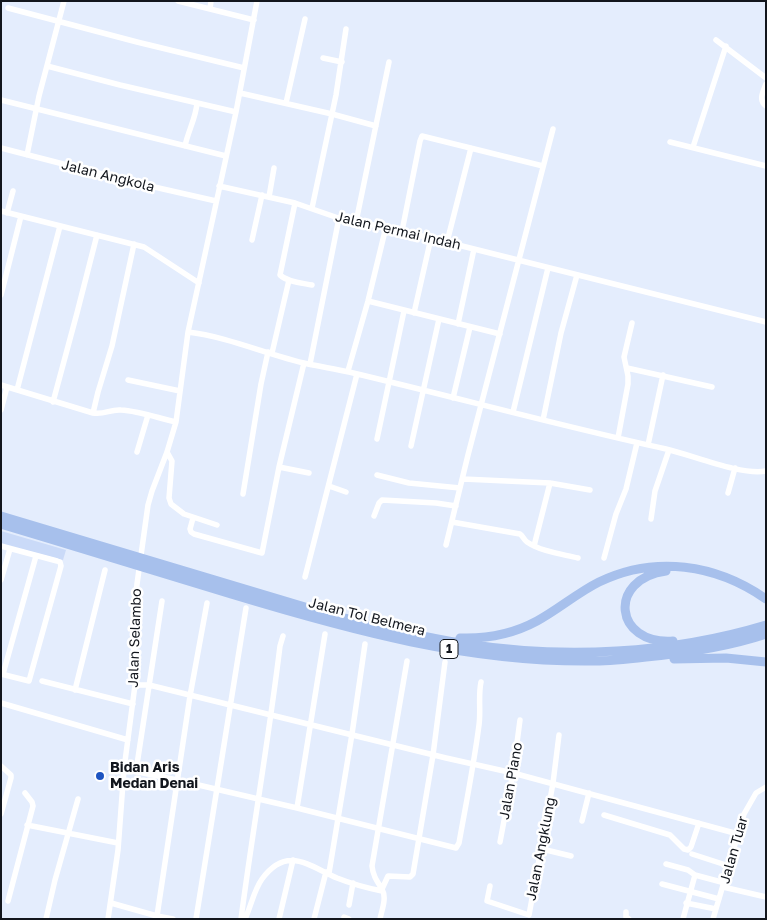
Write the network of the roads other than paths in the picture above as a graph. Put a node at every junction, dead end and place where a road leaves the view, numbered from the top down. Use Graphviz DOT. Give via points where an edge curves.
graph roads {
  1 [pos="64,1"];
  2 [pos="180,1"];
  3 [pos="212,1"];
  4 [pos="257,1"];
  5 [pos="8,8"];
  6 [pos="210,9"];
  7 [pos="305,19"];
  8 [pos="254,20"];
  9 [pos="59,21"];
  10 [pos="346,29"];
  11 [pos="716,40"];
  12 [pos="726,46"];
  13 [pos="323,58"];
  14 [pos="342,62"];
  15 [pos="389,62"];
  16 [pos="47,66"];
  17 [pos="244,68"];
  18 [pos="766,78"];
  19 [pos="766,84"];
  20 [pos="240,93"];
  21 [pos="1,100"];
  22 [pos="197,103"];
  23 [pos="286,103"];
  24 [pos="766,106"];
  25 [pos="36,109"];
  26 [pos="236,112"];
  27 [pos="332,114"];
  28 [pos="376,126"];
  29 [pos="553,129"];
  30 [pos="670,142"];
  31 [pos="185,146"];
  32 [pos="693,147"];
  33 [pos="1,148"];
  34 [pos="471,148"];
  35 [pos="27,155"];
  36 [pos="226,156"];
  37 [pos="543,166"];
  38 [pos="766,166"];
  39 [pos="274,168"];
  40 [pos="219,186"];
  41 [pos="13,191"];
  42 [pos="266,196"];
  43 [pos="216,201"];
  44 [pos="295,203"];
  45 [pos="312,208"];
  46 [pos="4,212"];
  47 [pos="21,216"];
  48 [pos="1,218"];
  49 [pos="339,218"];
  50 [pos="356,222"];
  51 [pos="60,226"];
  52 [pos="386,227"];
  53 [pos="402,231"];
  54 [pos="97,235"];
  55 [pos="431,238"];
  56 [pos="252,240"];
  57 [pos="448,242"];
  58 [pos="134,244"];
  59 [pos="474,249"];
  60 [pos="518,260"];
  61 [pos="548,268"];
  62 [pos="577,275"];
  63 [pos="289,280"];
  64 [pos="199,283"];
  65 [pos="312,285"];
  66 [pos="1,295"];
  67 [pos="368,301"];
  68 [pos="404,310"];
  69 [pos="414,313"];
  70 [pos="440,319"];
  71 [pos="766,322"];
  72 [pos="632,323"];
  73 [pos="458,324"];
  74 [pos="470,327"];
  75 [pos="188,332"];
  76 [pos="500,334"];
  77 [pos="270,353"];
  78 [pos="307,364"];
  79 [pos="626,368"];
  80 [pos="348,371"];
  81 [pos="357,374"];
  82 [pos="663,375"];
  83 [pos="128,380"];
  84 [pos="390,382"];
  85 [pos="4,386"];
  86 [pos="712,387"];
  87 [pos="17,390"];
  88 [pos="180,391"];
  89 [pos="424,391"];
  90 [pos="453,398"];
  91 [pos="53,402"];
  92 [pos="481,404"];
  93 [pos="1,410"];
  94 [pos="513,412"];
  95 [pos="93,413"];
  96 [pos="148,415"];
  97 [pos="543,420"];
  98 [pos="176,422"];
  99 [pos="618,438"];
  100 [pos="377,439"];
  101 [pos="637,443"];
  102 [pos="648,445"];
  103 [pos="411,446"];
  104 [pos="669,450"];
  105 [pos="137,452"];
  106 [pos="167,452"];
  107 [pos="279,467"];
  108 [pos="735,468"];
  109 [pos="766,471"];
  110 [pos="309,473"];
  111 [pos="377,475"];
  112 [pos="463,479"];
  113 [pos="550,483"];
  114 [pos="329,486"];
  115 [pos="460,488"];
  116 [pos="590,490"];
  117 [pos="346,492"];
  118 [pos="728,493"];
  119 [pos="243,494"];
  120 [pos="456,506"];
  121 [pos="1,516"];
  122 [pos="374,516"];
  123 [pos="193,518"];
  124 [pos="651,519"];
  125 [pos="452,522"];
  126 [pos="1,524"];
  127 [pos="217,525"];
  128 [pos="446,545"];
  129 [pos="1,546"];
  130 [pos="534,546"];
  131 [pos="10,549"];
  132 [pos="36,556"];
  133 [pos="578,558"];
  134 [pos="604,558"];
  135 [pos="105,570"];
  136 [pos="305,577"];
  137 [pos="1,580"];
  138 [pos="766,599"];
  139 [pos="162,601"];
  140 [pos="206,603"];
  141 [pos="766,604"];
  142 [pos="246,608"];
  143 [pos="766,625"];
  144 [pos="325,634"];
  145 [pos="766,634"];
  146 [pos="283,636"];
  147 [pos="422,636"];
  148 [pos="718,638"];
  149 [pos="365,644"];
  150 [pos="613,660"];
  151 [pos="406,661"];
  152 [pos="445,662"];
  153 [pos="766,662"];
  154 [pos="2,674"];
  155 [pos="42,681"];
  156 [pos="481,682"];
  157 [pos="149,685"];
  158 [pos="135,686"];
  159 [pos="75,690"];
  160 [pos="190,696"];
  161 [pos="1,703"];
  162 [pos="132,704"];
  163 [pos="231,705"];
  164 [pos="272,715"];
  165 [pos="520,720"];
  166 [pos="311,726"];
  167 [pos="352,734"];
  168 [pos="559,735"];
  169 [pos="128,740"];
  170 [pos="392,745"];
  171 [pos="433,755"];
  172 [pos="473,764"];
  173 [pos="1,766"];
  174 [pos="124,769"];
  175 [pos="136,771"];
  176 [pos="513,773"];
  177 [pos="178,780"];
  178 [pos="553,783"];
  179 [pos="766,787"];
  180 [pos="216,789"];
  181 [pos="25,793"];
  182 [pos="589,793"];
  183 [pos="756,794"];
  184 [pos="3,796"];
  185 [pos="766,796"];
  186 [pos="78,799"];
  187 [pos="257,799"];
  188 [pos="297,808"];
  189 [pos="1,814"];
  190 [pos="604,815"];
  191 [pos="338,818"];
  192 [pos="582,821"];
  193 [pos="699,823"];
  194 [pos="27,825"];
  195 [pos="378,828"];
  196 [pos="68,833"];
  197 [pos="738,834"];
  198 [pos="420,838"];
  199 [pos="500,842"];
  200 [pos="118,844"];
  201 [pos="542,849"];
  202 [pos="692,854"];
  203 [pos="571,856"];
  204 [pos="292,860"];
  205 [pos="666,864"];
  206 [pos="729,866"];
  207 [pos="327,872"];
  208 [pos="695,875"];
  209 [pos="353,883"];
  210 [pos="662,884"];
  211 [pos="724,885"];
  212 [pos="490,886"];
  213 [pos="382,890"];
  214 [pos="690,891"];
  215 [pos="766,897"];
  216 [pos="720,899"];
  217 [pos="8,901"];
  218 [pos="111,903"];
  219 [pos="686,903"];
  220 [pos="349,905"];
  221 [pos="716,909"];
  222 [pos="626,912"];
  223 [pos="157,916"];
  224 [pos="46,919"];
  225 [pos="108,919"];
  226 [pos="173,919"];
  227 [pos="196,919"];
  228 [pos="241,919"];
  229 [pos="245,919"];
  230 [pos="279,919"];
  231 [pos="314,919"];
  232 [pos="380,919"];
  233 [pos="630,919"];
  234 [pos="683,919"];
  235 [pos="713,919"];
  1 -- 9 [label="street"];
  2 -- 6 [label="street"];
  3 -- 6 [label="street"];
  4 -- 8 [label="street, Jalan Selambo"];
  5 -- 9 [label="street"];
  6 -- 8 [label="street"];
  7 -- 23 [label="street"];
  8 -- 17 [label="street, Jalan Selambo"];
  9 -- 16 [label="street"];
  9 -- 17 [label="street"];
  10 -- 14 [label="street"];
  11 -- 12 [label="street"];
  12 -- 18 [label="street"];
  12 -- 32 [label="street"];
  13 -- 14 [label="street"];
  14 -- 27 [label="street"];
  15 -- 28 [label="street"];
  16 -- 22 [label="street"];
  16 -- 25 [label="street"];
  17 -- 20 [label="street, Jalan Selambo"];
  19 -- 24 [label="street" via="761,99"];
  20 -- 23 [label="street"];
  20 -- 26 [label="street, Jalan Selambo"];
  21 -- 25 [label="street"];
  22 -- 26 [label="street"];
  22 -- 31 [label="street"];
  23 -- 27 [label="street"];
  25 -- 31 [label="street"];
  25 -- 35 [label="street"];
  26 -- 36 [label="street, Jalan Selambo"];
  27 -- 28 [label="street"];
  27 -- 45 [label="street"];
  28 -- 50 [label="street"];
  29 -- 37 [label="street"];
  30 -- 32 [label="street"];
  31 -- 36 [label="street"];
  32 -- 38 [label="street"];
  33 -- 35 [label="street, Jalan Angkola"];
  34 -- 37 [label="street"];
  34 -- 53 [label="street" via="424,136 421,138"];
  34 -- 57 [label="street"];
  35 -- 43 [label="street, Jalan Angkola"];
  36 -- 40 [label="street, Jalan Selambo"];
  37 -- 60 [label="street"];
  39 -- 42 [label="street"];
  40 -- 42 [label="street, Jalan Permai Indah"];
  40 -- 43 [label="street, Jalan Selambo"];
  41 -- 46 [label="street"];
  42 -- 44 [label="street, Jalan Permai Indah"];
  42 -- 56 [label="street"];
  43 -- 64 [label="street, Jalan Selambo"];
  44 -- 45 [label="street, Jalan Permai Indah"];
  44 -- 63 [label="street" via="280,272 282,278"];
  45 -- 49 [label="street, Jalan Permai Indah"];
  46 -- 47 [label="street"];
  46 -- 48 [label="street"];
  47 -- 51 [label="street"];
  47 -- 66 [label="street"];
  49 -- 50 [label="street, Jalan Permai Indah"];
  49 -- 78 [label="street"];
  50 -- 52 [label="street, Jalan Permai Indah"];
  51 -- 54 [label="street"];
  51 -- 87 [label="street"];
  52 -- 53 [label="street, Jalan Permai Indah"];
  52 -- 67 [label="street"];
  53 -- 55 [label="street, Jalan Permai Indah"];
  54 -- 58 [label="street"];
  54 -- 91 [label="street"];
  55 -- 57 [label="street, Jalan Permai Indah"];
  55 -- 69 [label="street"];
  57 -- 59 [label="street, Jalan Permai Indah"];
  58 -- 64 [label="street" via="148,249"];
  58 -- 95 [label="street" via="120,313"];
  59 -- 60 [label="street, Jalan Permai Indah"];
  59 -- 73 [label="street"];
  60 -- 61 [label="street, Jalan Permai Indah"];
  60 -- 76 [label="street"];
  61 -- 62 [label="street, Jalan Permai Indah"];
  61 -- 94 [label="street"];
  62 -- 71 [label="street, Jalan Permai Indah"];
  62 -- 97 [label="street"];
  63 -- 65 [label="street"];
  63 -- 77 [label="street"];
  64 -- 75 [label="street, Jalan Selambo"];
  67 -- 68 [label="street"];
  67 -- 80 [label="street"];
  68 -- 69 [label="street"];
  68 -- 84 [label="street"];
  69 -- 70 [label="street"];
  70 -- 73 [label="street"];
  70 -- 89 [label="street"];
  72 -- 79 [label="street" via="624,357"];
  73 -- 74 [label="street"];
  74 -- 76 [label="street"];
  74 -- 90 [label="street"];
  75 -- 77 [label="street"];
  75 -- 88 [label="street, Jalan Selambo"];
  76 -- 92 [label="street"];
  77 -- 78 [label="street"];
  77 -- 119 [label="street" via="261,384"];
  78 -- 80 [label="street"];
  78 -- 107 [label="street"];
  79 -- 82 [label="street"];
  79 -- 99 [label="street" via="628,384"];
  80 -- 81 [label="street"];
  81 -- 84 [label="street"];
  81 -- 114 [label="street"];
  82 -- 86 [label="street"];
  82 -- 102 [label="street"];
  83 -- 88 [label="street"];
  84 -- 89 [label="street"];
  84 -- 100 [label="street"];
  85 -- 87 [label="street"];
  85 -- 93 [label="street"];
  87 -- 91 [label="street"];
  88 -- 98 [label="street, Jalan Selambo"];
  89 -- 90 [label="street"];
  89 -- 103 [label="street"];
  90 -- 92 [label="street"];
  91 -- 95 [label="street"];
  92 -- 94 [label="street"];
  92 -- 112 [label="street"];
  94 -- 97 [label="street"];
  95 -- 96 [label="street" via="118,410"];
  96 -- 98 [label="street"];
  96 -- 105 [label="street"];
  97 -- 99 [label="street"];
  98 -- 106 [label="street, Jalan Selambo"];
  99 -- 101 [label="street"];
  101 -- 102 [label="street"];
  101 -- 134 [label="street"];
  102 -- 104 [label="street"];
  104 -- 108 [label="street"];
  104 -- 124 [label="street" via="655,492"];
  106 -- 123 [label="street" via="172,461 171,504"];
  106 -- 158 [label="street, Jalan Selambo" via="150,496 137,584 133,630"];
  107 -- 110 [label="street"];
  107 -- 123 [label="street" via="262,553 194,534 190,528"];
  108 -- 109 [label="street"];
  108 -- 118 [label="street"];
  111 -- 115 [label="street" via="409,483"];
  112 -- 113 [label="street"];
  112 -- 115 [label="street"];
  113 -- 116 [label="street"];
  113 -- 130 [label="street"];
  114 -- 117 [label="street"];
  114 -- 136 [label="street"];
  115 -- 120 [label="street"];
  120 -- 122 [label="street" via="382,500"];
  120 -- 125 [label="street"];
  121 -- 147 [label="highway, Jalan Tol Belmera / 1" via="325,613"];
  123 -- 127 [label="street"];
  125 -- 128 [label="street"];
  125 -- 130 [label="street" via="520,534"];
  126 -- 150 [label="highway, Jalan Tol Belmera / 1" via="376,635 465,652 560,661"];
  129 -- 131 [label="street"];
  130 -- 133 [label="street"];
  131 -- 132 [label="street"];
  131 -- 137 [label="street"];
  132 -- 154 [label="street"];
  132 -- 154 [label="street" via="60,562 61,566 29,681"];
  135 -- 159 [label="street"];
  138 -- 147 [label="highway" via="732,579 712,572 687,566 656,566 598,583 537,621 506,634 477,638"];
  139 -- 157 [label="street"];
  140 -- 160 [label="street"];
  141 -- 148 [label="highway" via="729,582 679,570 647,575 629,591 625,608 629,623 643,636 664,641"];
  142 -- 163 [label="street"];
  143 -- 148 [label="highway, Jalan Tol Belmera / 1"];
  144 -- 166 [label="street"];
  145 -- 150 [label="highway, Jalan Tol Belmera / 1" via="712,648"];
  146 -- 164 [label="street"];
  147 -- 148 [label="highway, Jalan Tol Belmera / 1" via="476,645 561,651 630,650"];
  149 -- 167 [label="street"];
  150 -- 153 [label="highway" via="726,658"];
  151 -- 170 [label="street"];
  152 -- 171 [label="street"];
  155 -- 159 [label="street"];
  156 -- 172 [label="street"];
  157 -- 158 [label="street"];
  157 -- 160 [label="street"];
  157 -- 175 [label="street"];
  158 -- 162 [label="street, Jalan Selambo"];
  159 -- 162 [label="street"];
  160 -- 163 [label="street"];
  160 -- 177 [label="street"];
  161 -- 169 [label="street"];
  162 -- 169 [label="street, Jalan Selambo"];
  163 -- 164 [label="street"];
  163 -- 180 [label="street"];
  164 -- 166 [label="street"];
  164 -- 187 [label="street"];
  165 -- 176 [label="street, Jalan Piano"];
  166 -- 167 [label="street"];
  166 -- 188 [label="street"];
  167 -- 170 [label="street"];
  167 -- 191 [label="street"];
  168 -- 178 [label="street, Jalan Angklung"];
  169 -- 174 [label="street, Jalan Selambo"];
  170 -- 171 [label="street"];
  170 -- 195 [label="street"];
  171 -- 172 [label="street"];
  171 -- 198 [label="street"];
  172 -- 176 [label="street"];
  172 -- 198 [label="street" via="459,846 456,848"];
  173 -- 184 [label="street" via="12,778"];
  174 -- 175 [label="street"];
  174 -- 200 [label="street, Jalan Selambo"];
  175 -- 177 [label="street"];
  176 -- 178 [label="street"];
  176 -- 199 [label="street, Jalan Piano"];
  177 -- 180 [label="street"];
  177 -- 223 [label="street"];
  178 -- 182 [label="street"];
  178 -- 201 [label="street, Jalan Angklung"];
  179 -- 183 [label="street, Jalan Tuar"];
  180 -- 187 [label="street"];
  180 -- 227 [label="street"];
  181 -- 194 [label="street" via="33,804"];
  182 -- 192 [label="street"];
  182 -- 193 [label="street"];
  183 -- 185 [label="street"];
  183 -- 197 [label="street, Jalan Tuar" via="748,805"];
  184 -- 189 [label="street"];
  186 -- 196 [label="street"];
  187 -- 188 [label="street"];
  187 -- 228 [label="street"];
  188 -- 191 [label="street"];
  190 -- 193 [label="street" via="670,835 688,850"];
  191 -- 195 [label="street"];
  191 -- 207 [label="street"];
  193 -- 197 [label="street"];
  194 -- 196 [label="street"];
  194 -- 217 [label="street"];
  195 -- 198 [label="street"];
  195 -- 213 [label="street" via="372,866"];
  196 -- 200 [label="street"];
  196 -- 224 [label="street"];
  197 -- 206 [label="street, Jalan Tuar"];
  198 -- 213 [label="street" via="412,876 388,876"];
  200 -- 218 [label="street, Jalan Selambo"];
  201 -- 203 [label="street"];
  201 -- 212 [label="street, Jalan Angklung" via="529,915 488,902"];
  202 -- 206 [label="street"];
  204 -- 207 [label="street"];
  204 -- 229 [label="street" via="280,864 262,878"];
  204 -- 230 [label="street"];
  205 -- 208 [label="street"];
  206 -- 211 [label="street, Jalan Tuar"];
  207 -- 209 [label="street"];
  207 -- 231 [label="street"];
  208 -- 211 [label="street"];
  208 -- 214 [label="street"];
  209 -- 213 [label="street"];
  209 -- 220 [label="street"];
  210 -- 214 [label="street"];
  211 -- 215 [label="street"];
  211 -- 216 [label="street, Jalan Tuar"];
  213 -- 232 [label="street" via="384,900"];
  214 -- 216 [label="street"];
  214 -- 219 [label="street"];
  216 -- 221 [label="street, Jalan Tuar"];
  218 -- 223 [label="street"];
  218 -- 225 [label="street, Jalan Selambo"];
  219 -- 221 [label="street"];
  219 -- 234 [label="street"];
  221 -- 235 [label="street, Jalan Tuar"];
  222 -- 233 [label="street"];
  223 -- 226 [label="street"];
}
